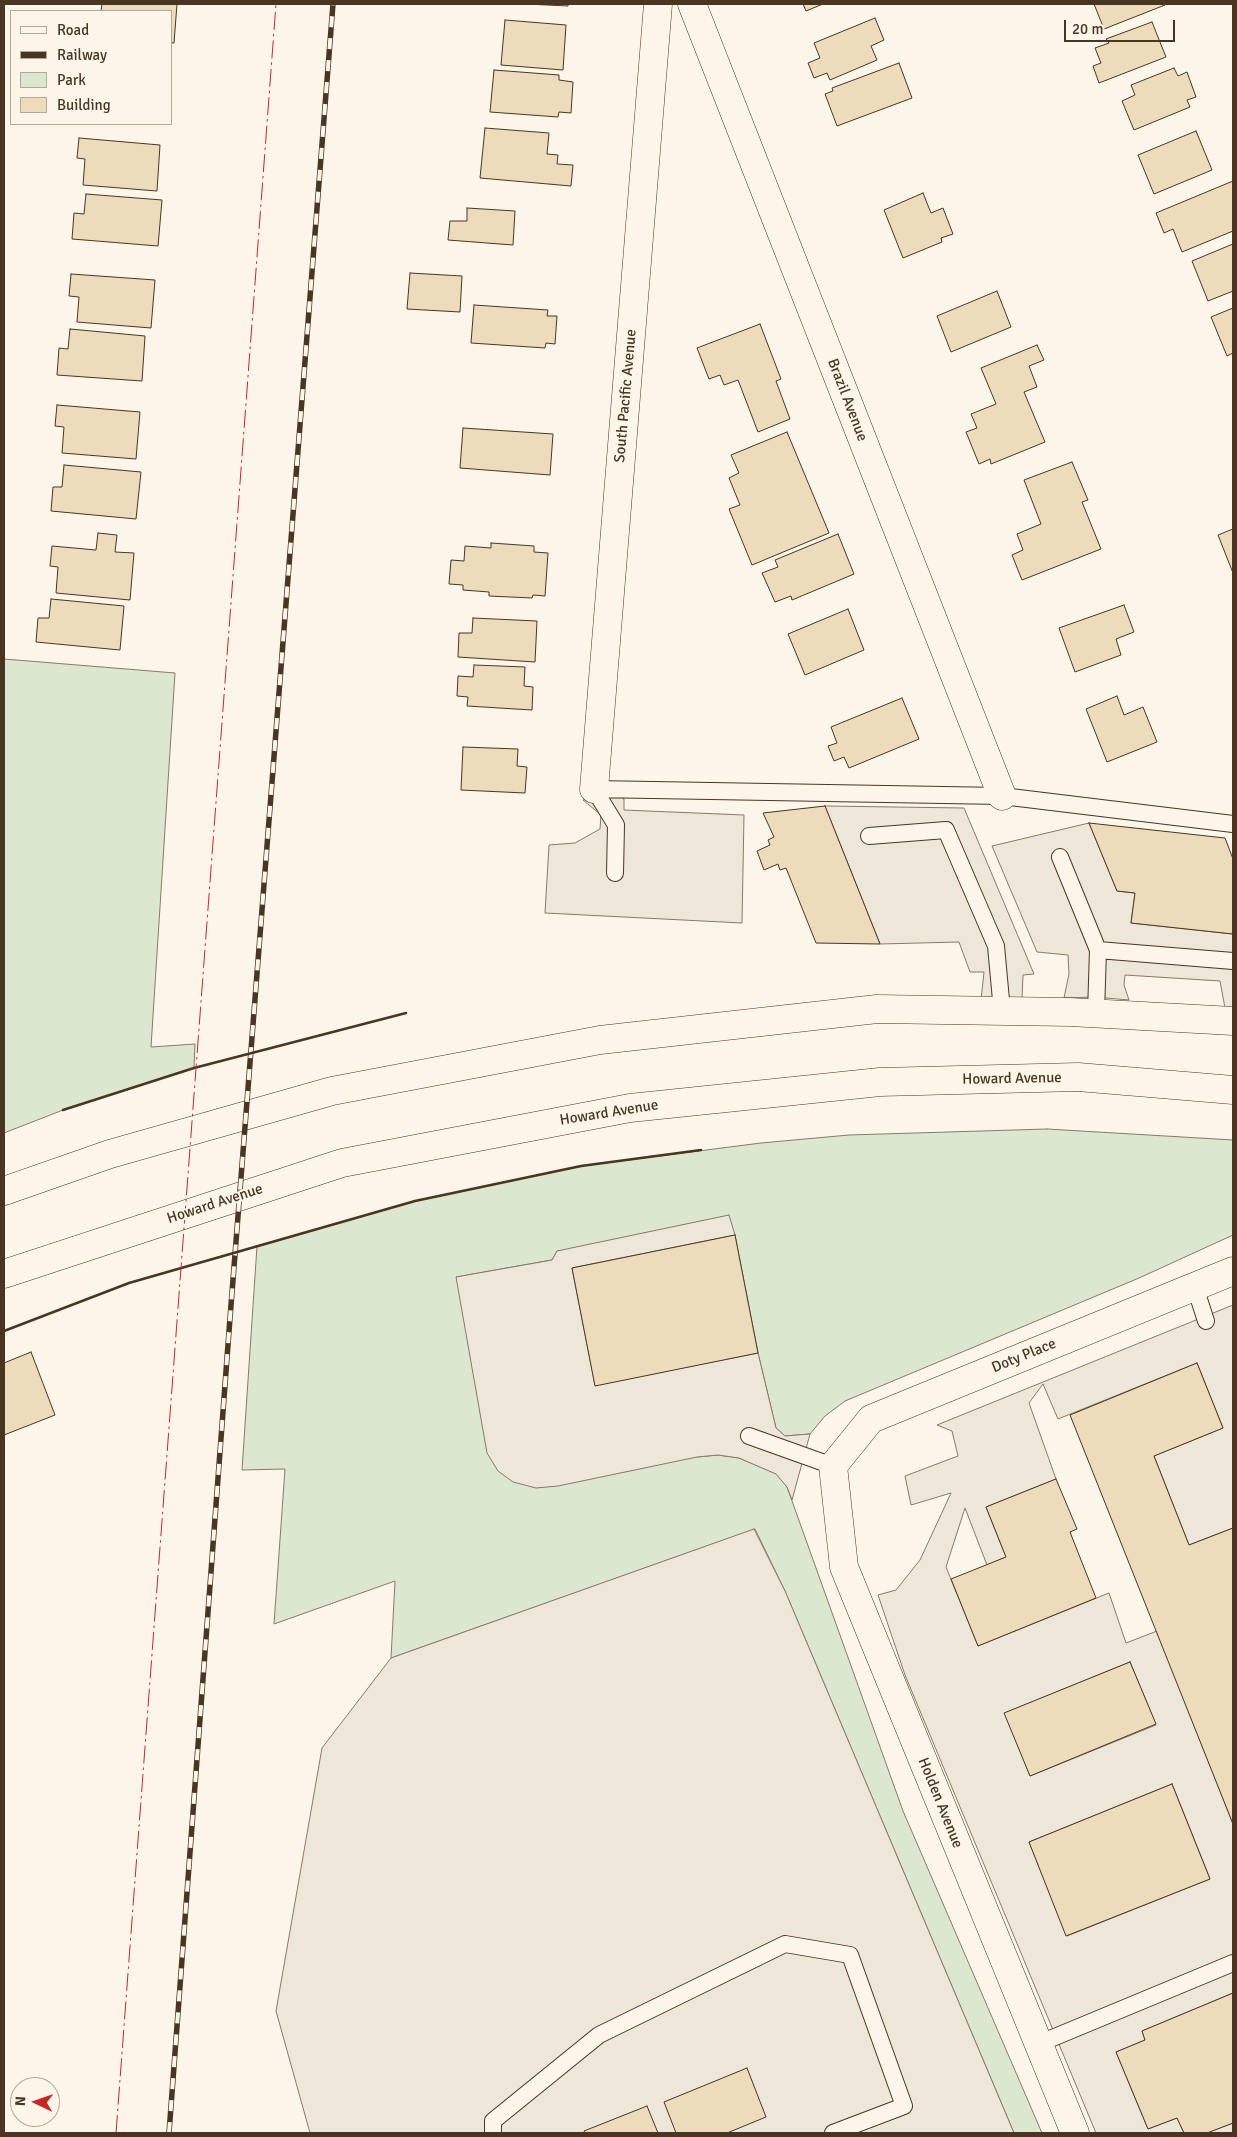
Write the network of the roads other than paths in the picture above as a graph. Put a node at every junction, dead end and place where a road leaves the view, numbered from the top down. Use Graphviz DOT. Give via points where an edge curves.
graph roads {
  1 [pos="658,4"];
  2 [pos="692,4"];
  3 [pos="594,789"];
  4 [pos="1002,796"];
  5 [pos="1233,824"];
  6 [pos="870,836"];
  7 [pos="1060,857"];
  8 [pos="615,873"];
  9 [pos="1098,950"];
  10 [pos="1233,961"];
  11 [pos="1002,1011"];
  12 [pos="1096,1013"];
  13 [pos="1233,1021"];
  14 [pos="1233,1090"];
  15 [pos="4,1191"];
  16 [pos="1233,1271"];
  17 [pos="4,1274"];
  18 [pos="1195,1287"];
  19 [pos="1206,1321"];
  20 [pos="749,1436"];
  21 [pos="833,1466"];
  22 [pos="1233,1963"];
  23 [pos="1038,2044"];
  24 [pos="493,2133"];
  25 [pos="833,2133"];
  26 [pos="1075,2133"];
  1 -- 3 [label="street, South Pacific Avenue"];
  2 -- 4 [label="street, Brazil Avenue"];
  3 -- 4 [label="lane"];
  3 -- 8 [label="lane" via="616,825"];
  4 -- 5 [label="lane"];
  6 -- 11 [label="lane" via="946,830 996,946"];
  7 -- 9 [label="lane"];
  9 -- 10 [label="lane"];
  9 -- 12 [label="lane"];
  11 -- 12 [label="street"];
  11 -- 15 [label="street" via="877,1009 600,1040 332,1091 110,1154"];
  12 -- 13 [label="street"];
  14 -- 17 [label="street, Howard Avenue" via="1078,1077 880,1082 630,1108 342,1163"];
  16 -- 18 [label="street, Doty Place"];
  18 -- 19 [label="lane"];
  18 -- 21 [label="street, Doty Place" via="870,1419"];
  20 -- 21 [label="lane"];
  21 -- 23 [label="street, Holden Avenue" via="844,1567"];
  22 -- 23 [label="lane"];
  23 -- 26 [label="street, Holden Avenue"];
  24 -- 25 [label="lane" via="493,2121 599,2035 785,1944 850,1955 904,2106"];
}
